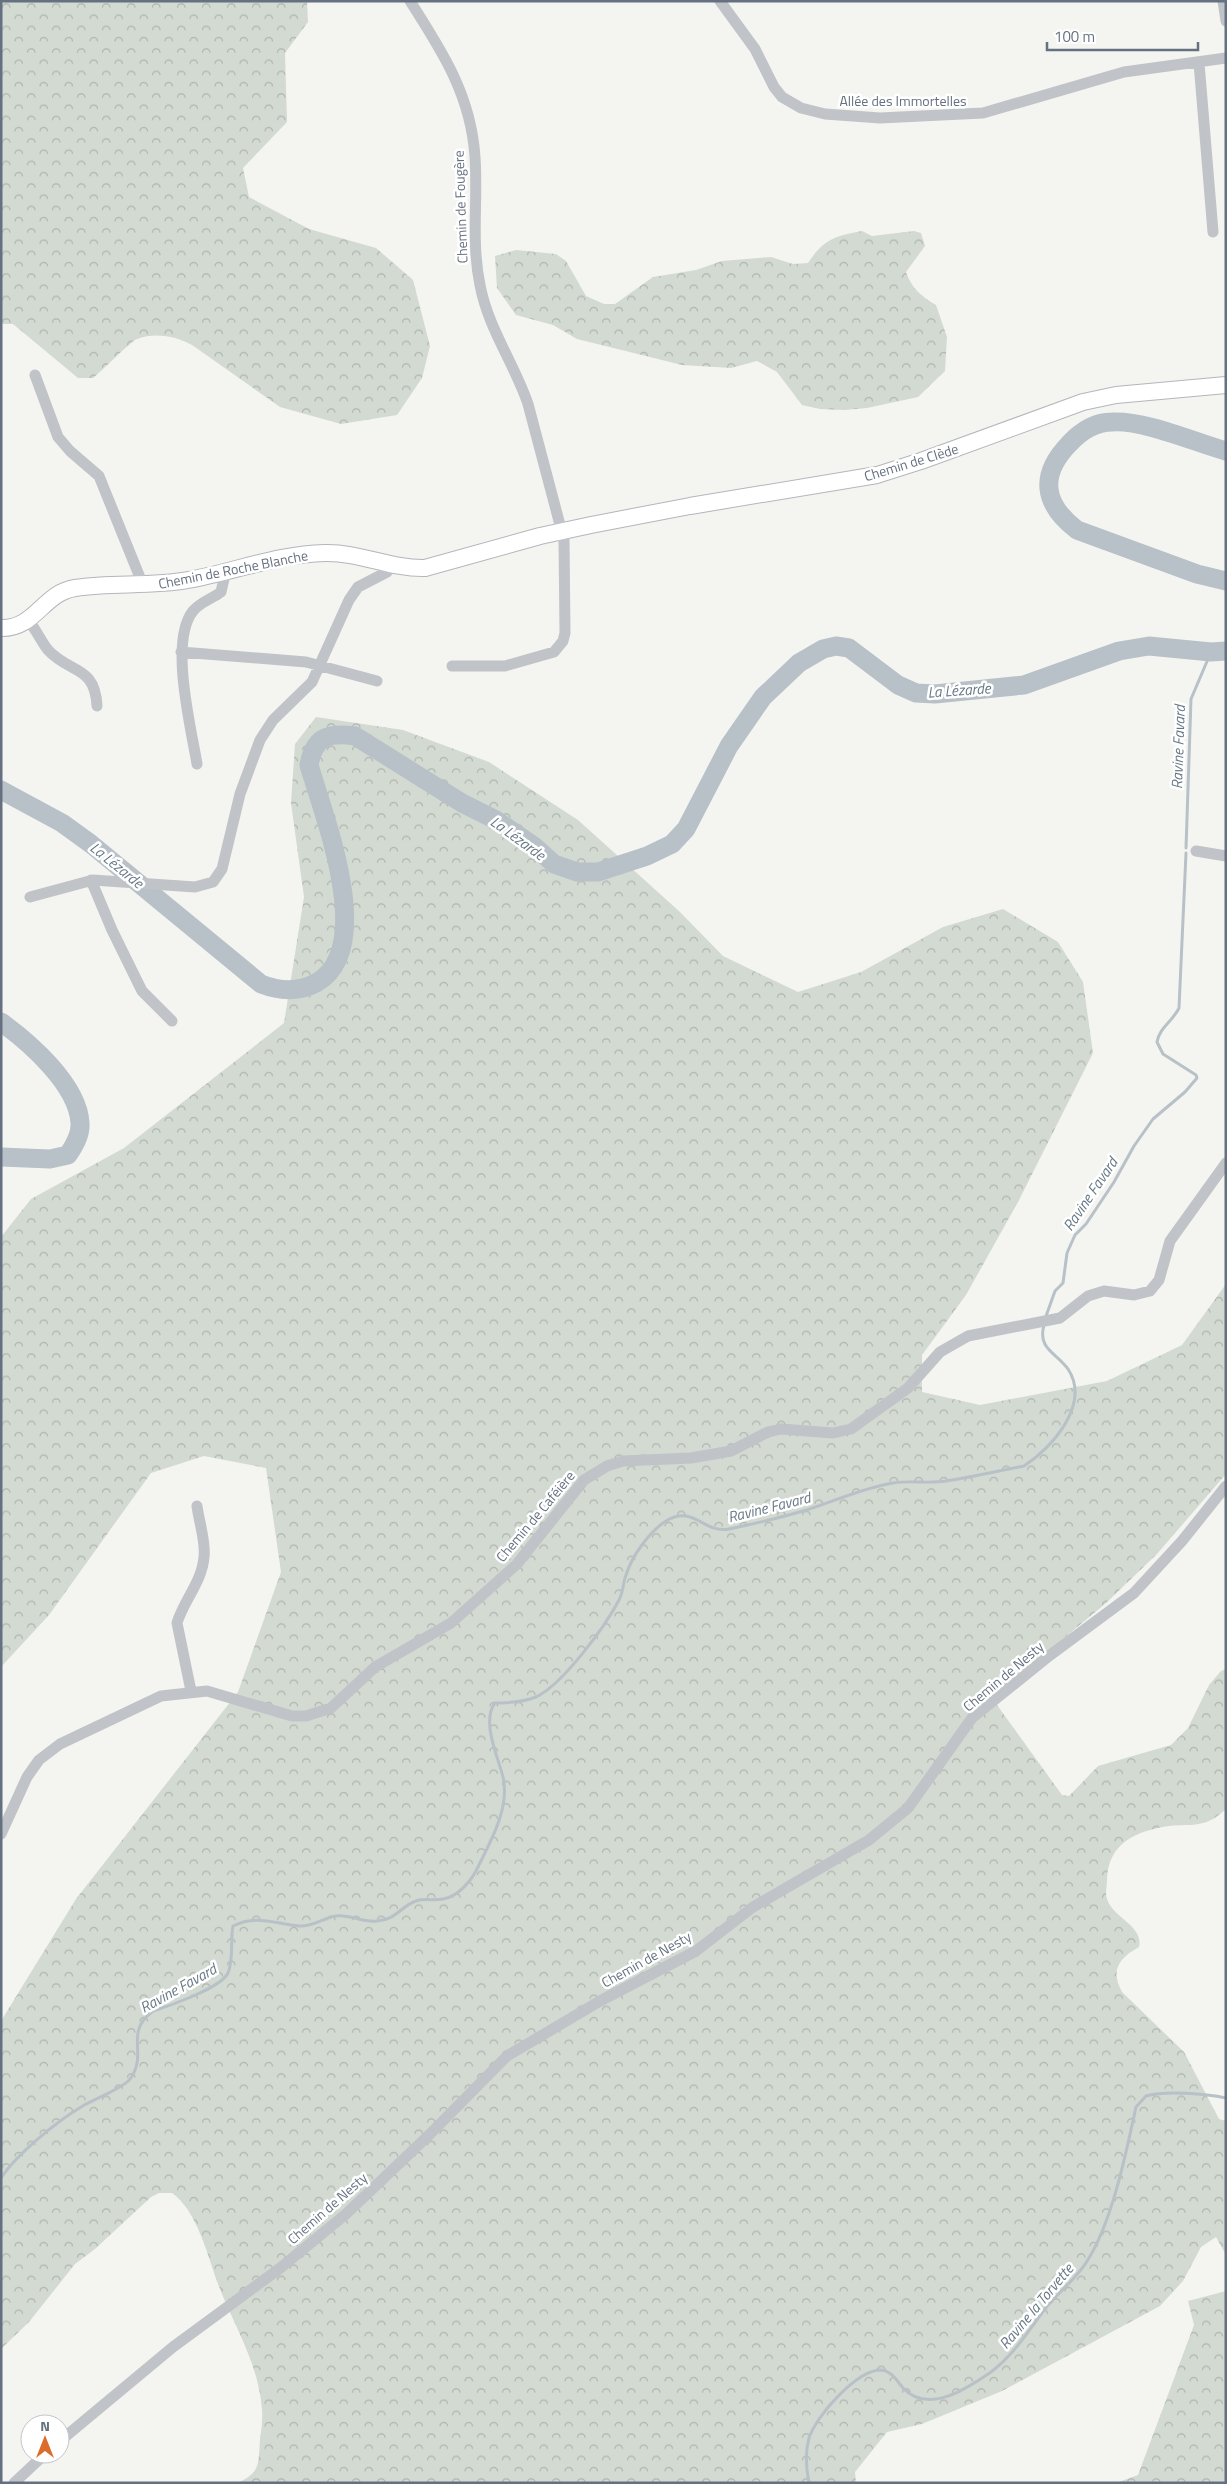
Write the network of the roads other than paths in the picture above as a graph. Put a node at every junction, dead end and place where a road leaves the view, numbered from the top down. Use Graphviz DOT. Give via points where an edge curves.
graph roads {
  1 [pos="410,1"];
  2 [pos="720,1"];
  3 [pos="1223,1"];
  4 [pos="1226,21"];
  5 [pos="1226,58"];
  6 [pos="1199,63"];
  7 [pos="1212,232"];
  8 [pos="35,375"];
  9 [pos="1226,385"];
  10 [pos="563,531"];
  11 [pos="392,566"];
  12 [pos="226,570"];
  13 [pos="144,585"];
  14 [pos="28,620"];
  15 [pos="1,628"];
  16 [pos="181,652"];
  17 [pos="321,665"];
  18 [pos="452,666"];
  19 [pos="377,680"];
  20 [pos="97,706"];
  21 [pos="197,764"];
  22 [pos="1196,851"];
  23 [pos="1226,856"];
  24 [pos="91,880"];
  25 [pos="30,897"];
  26 [pos="172,1021"];
  27 [pos="1226,1162"];
  28 [pos="1226,1486"];
  29 [pos="196,1506"];
  30 [pos="192,1691"];
  31 [pos="1,1834"];
  32 [pos="70,2433"];
  33 [pos="34,2464"];
  34 [pos="14,2483"];
  1 -- 10 [label="street, Chemin de Fougère" via="451,68 466,106 475,157 474,245 484,304 521,382"];
  2 -- 6 [label="street, Allée des Immortelles" via="755,49 782,97 801,108 825,114 880,118 983,113 1124,72"];
  3 -- 4 [label="street"];
  5 -- 6 [label="street, Allée des Immortelles"];
  6 -- 7 [label="street"];
  8 -- 13 [label="street" via="58,437 99,476"];
  9 -- 10 [label="main road, Chemin de Clède" via="1116,395 1082,402 877,475"];
  10 -- 11 [label="main road, Chemin de Roche Blanche" via="425,568"];
  10 -- 18 [label="street, Chemin de Fougère" via="565,633 560,648 505,666"];
  11 -- 12 [label="main road, Chemin de Roche Blanche" via="328,553 282,558"];
  11 -- 17 [label="street" via="358,587 349,600"];
  12 -- 13 [label="main road, Chemin de Roche Blanche" via="189,580"];
  12 -- 16 [label="street" via="221,592 192,612"];
  13 -- 14 [label="main road, Chemin de Roche Blanche" via="72,588 54,595"];
  14 -- 15 [label="main road, Chemin de Roche Blanche" via="22,625"];
  14 -- 20 [label="street" via="55,656 91,680 96,689"];
  16 -- 17 [label="street"];
  16 -- 21 [label="street"];
  17 -- 19 [label="street"];
  17 -- 24 [label="street" via="307,689 273,720 260,740 240,794 219,876 206,886 195,887"];
  22 -- 23 [label="street"];
  24 -- 25 [label="street"];
  24 -- 26 [label="street" via="142,992"];
  27 -- 30 [label="street, Chemin de Caféière" via="1170,1240 1159,1280 1150,1291 1134,1295 1104,1292 1088,1296 1060,1318 968,1336 940,1352 908,1388 851,1429 833,1433 781,1429 731,1451 691,1458 623,1461 607,1466 584,1480 517,1564 488,1592 452,1622 375,1667 331,1708 320,1713 292,1716 218,1692"];
  28 -- 32 [label="street, Chemin de Nesty" via="1134,1593 972,1718 908,1808 869,1840 753,1907 696,1950 507,2056 346,2214 173,2347"];
  29 -- 30 [label="street" via="204,1557 199,1578 177,1623"];
  30 -- 31 [label="street, Chemin de Caféière" via="161,1696 60,1744 39,1760 27,1777"];
  33 -- 34 [label="street"];
}
